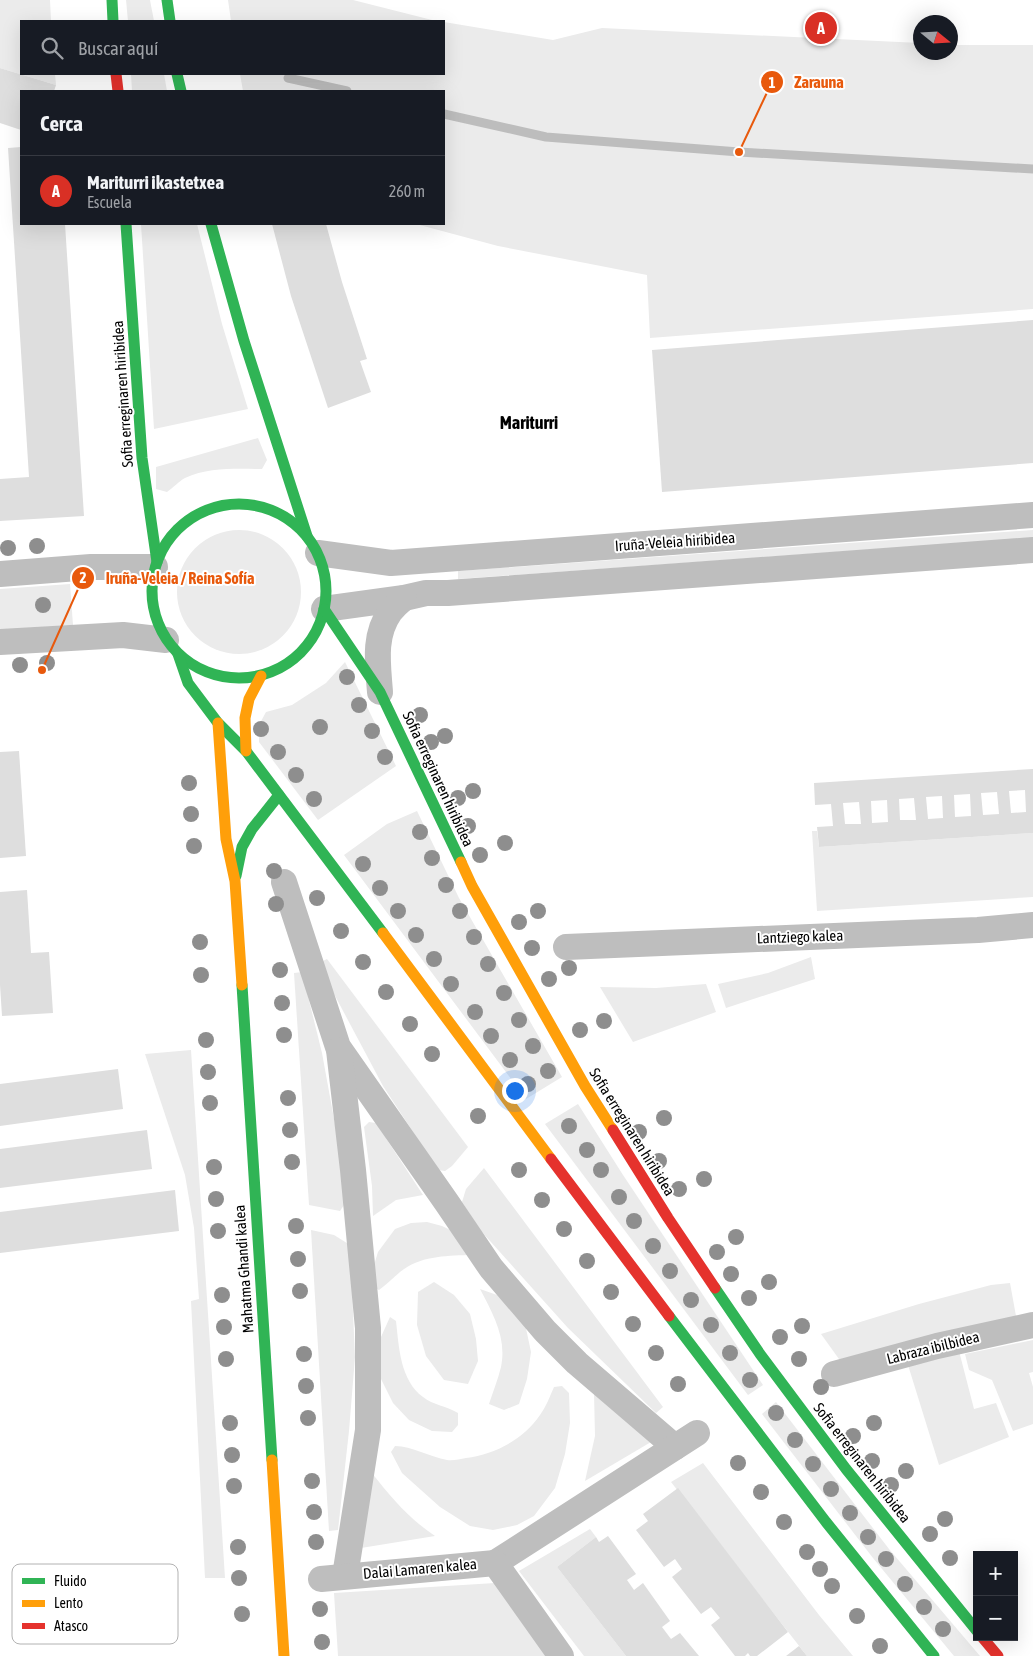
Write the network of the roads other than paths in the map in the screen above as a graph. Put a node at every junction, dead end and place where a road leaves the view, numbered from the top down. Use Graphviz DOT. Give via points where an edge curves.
graph roads {
  1 [pos="112,0"];
  2 [pos="167,0"];
  3 [pos="113,20"];
  4 [pos="170,20"];
  5 [pos="116,75"];
  6 [pos="177,75"];
  7 [pos="118,90"];
  8 [pos="181,90"];
  9 [pos="126,225"];
  10 [pos="211,225"];
  11 [pos="1033,515"];
  12 [pos="313,545"];
  13 [pos="1033,550"];
  14 [pos="156,565"];
  15 [pos="0,574"];
  16 [pos="404,598"];
  17 [pos="324,609"];
  18 [pos="0,642"];
  19 [pos="172,647"];
  20 [pos="260,676"];
  21 [pos="380,692"];
  22 [pos="218,723"];
  23 [pos="246,751"];
  24 [pos="279,795"];
  25 [pos="235,881"];
  26 [pos="284,882"];
  27 [pos="1033,925"];
  28 [pos="566,947"];
  29 [pos="338,1047"];
  30 [pos="1033,1324"];
  31 [pos="834,1374"];
  32 [pos="697,1433"];
  33 [pos="675,1447"];
  34 [pos="495,1563"];
  35 [pos="973,1626"];
  36 [pos="985,1641"];
  37 [pos="284,1656"];
  38 [pos="561,1656"];
  39 [pos="934,1656"];
  40 [pos="998,1656"];
  1 -- 3 [label="main road"];
  2 -- 4 [label="main road"];
  5 -- 7 [label="main road"];
  6 -- 8 [label="main road"];
  9 -- 14 [label="main road, Sofia erreginaren hiribidea" via="142,458"];
  10 -- 12 [label="main road" via="229,294"];
  11 -- 12 [label="street, Iruña-Veleia hiribidea" via="391,563"];
  12 -- 14 [label="main road" via="284,516 256,505 225,505 196,515 172,535"];
  12 -- 17 [label="main road" via="326,580"];
  13 -- 16 [label="street" via="426,593"];
  14 -- 15 [label="street"];
  14 -- 19 [label="main road" via="151,592 155,617"];
  16 -- 17 [label="street"];
  16 -- 21 [label="street" via="390,613 378,640"];
  17 -- 20 [label="main road" via="316,632 302,652 283,667"];
  17 -- 21 [label="main road, Sofia erreginaren hiribidea"];
  18 -- 19 [label="street" via="123,635"];
  19 -- 20 [label="main road" via="195,667 216,676 238,679"];
  19 -- 22 [label="main road" via="188,683"];
  20 -- 23 [label="main road" via="249,699 245,718"];
  21 -- 35 [label="main road, Sofia erreginaren hiribidea" via="472,886 585,1086 668,1218 771,1369 846,1469"];
  22 -- 23 [label="main road"];
  22 -- 25 [label="main road, Mahatma Ghandi kalea" via="226,839"];
  23 -- 24 [label="main road"];
  24 -- 25 [label="main road, Mahatma Ghandi kalea" via="242,847"];
  24 -- 39 [label="main road" via="726,1392"];
  25 -- 37 [label="main road, Mahatma Ghandi kalea"];
  26 -- 29 [label="street"];
  27 -- 28 [label="street, Lantziego kalea"];
  29 -- 33 [label="street" via="491,1268 577,1363"];
  29 -- 34 [label="street, Dalai Lamaren kalea" via="368,1328 368,1430 333,1577"];
  30 -- 31 [label="street, Labraza ibilbidea"];
  32 -- 33 [label="street"];
  33 -- 34 [label="street"];
  34 -- 38 [label="street, Dalai Lamaren kalea"];
  36 -- 40 [label="main road"];
}
